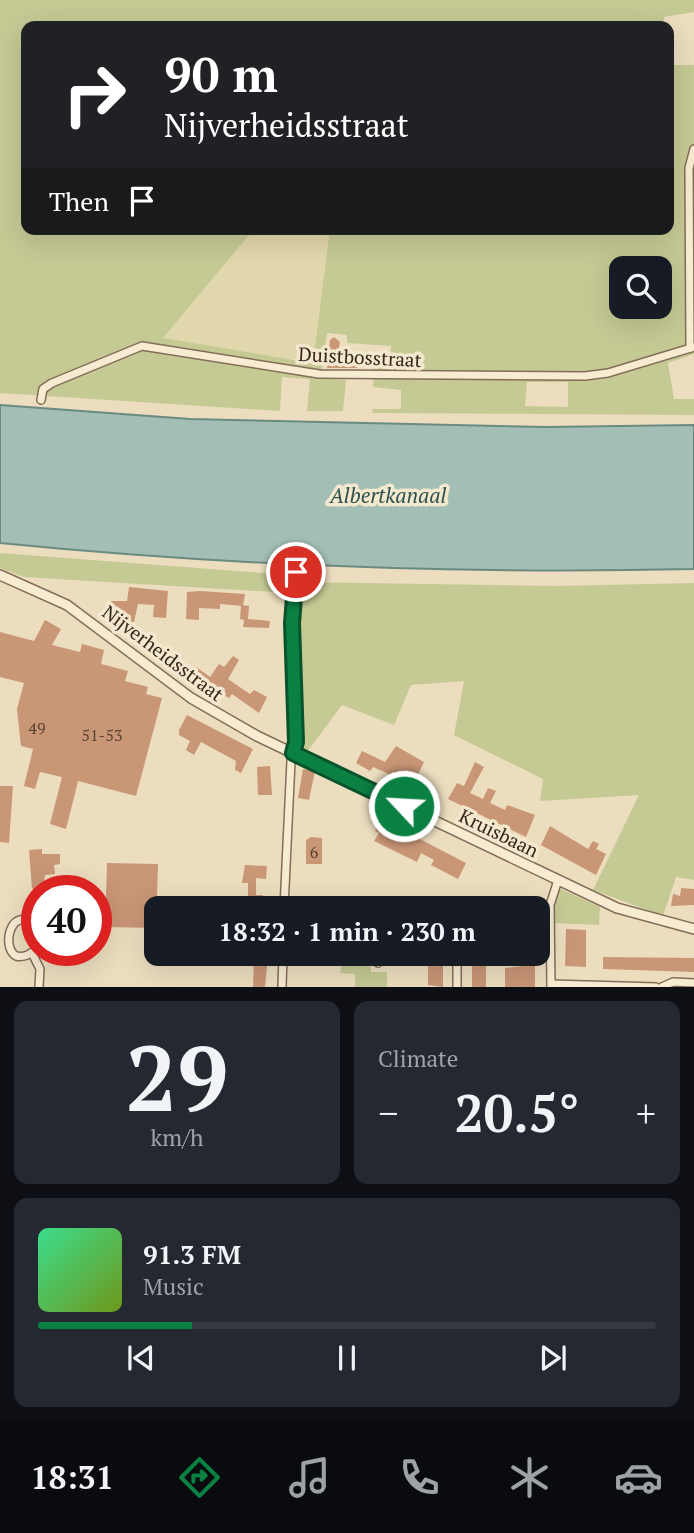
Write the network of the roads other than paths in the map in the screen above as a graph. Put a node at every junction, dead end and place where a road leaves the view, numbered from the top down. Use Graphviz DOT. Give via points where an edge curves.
graph roads {
  1 [pos="694,149"];
  2 [pos="692,348"];
  3 [pos="41,400"];
  4 [pos="296,572"];
  5 [pos="0,575"];
  6 [pos="293,753"];
  7 [pos="558,880"];
  8 [pos="285,896"];
  9 [pos="550,905"];
  10 [pos="21,920"];
  11 [pos="694,929"];
  12 [pos="550,952"];
  13 [pos="21,955"];
  14 [pos="39,966"];
  15 [pos="283,966"];
  16 [pos="458,966"];
  17 [pos="694,983"];
  18 [pos="551,985"];
  19 [pos="39,987"];
  20 [pos="282,987"];
  21 [pos="457,987"];
  22 [pos="656,987"];
  23 [pos="662,987"];
  1 -- 2 [label="street" via="689,167"];
  2 -- 3 [label="street, Duistbosstraat" via="585,376 369,377 319,374 142,346 52,383 43,389"];
  4 -- 6 [label="street"];
  5 -- 6 [label="street, Nijverheidsstraat" via="67,605 214,713"];
  6 -- 7 [label="street, Kruisbaan"];
  6 -- 8 [label="street"];
  7 -- 9 [label="street"];
  7 -- 11 [label="street, Kruisbaan" via="617,908"];
  10 -- 13 [label="street" via="9,925 3,938 6,949"];
  12 -- 18 [label="street"];
  14 -- 19 [label="street"];
  15 -- 20 [label="street"];
  16 -- 21 [label="street"];
  17 -- 23 [label="street" via="673,982"];
  18 -- 22 [label="street"];
}
